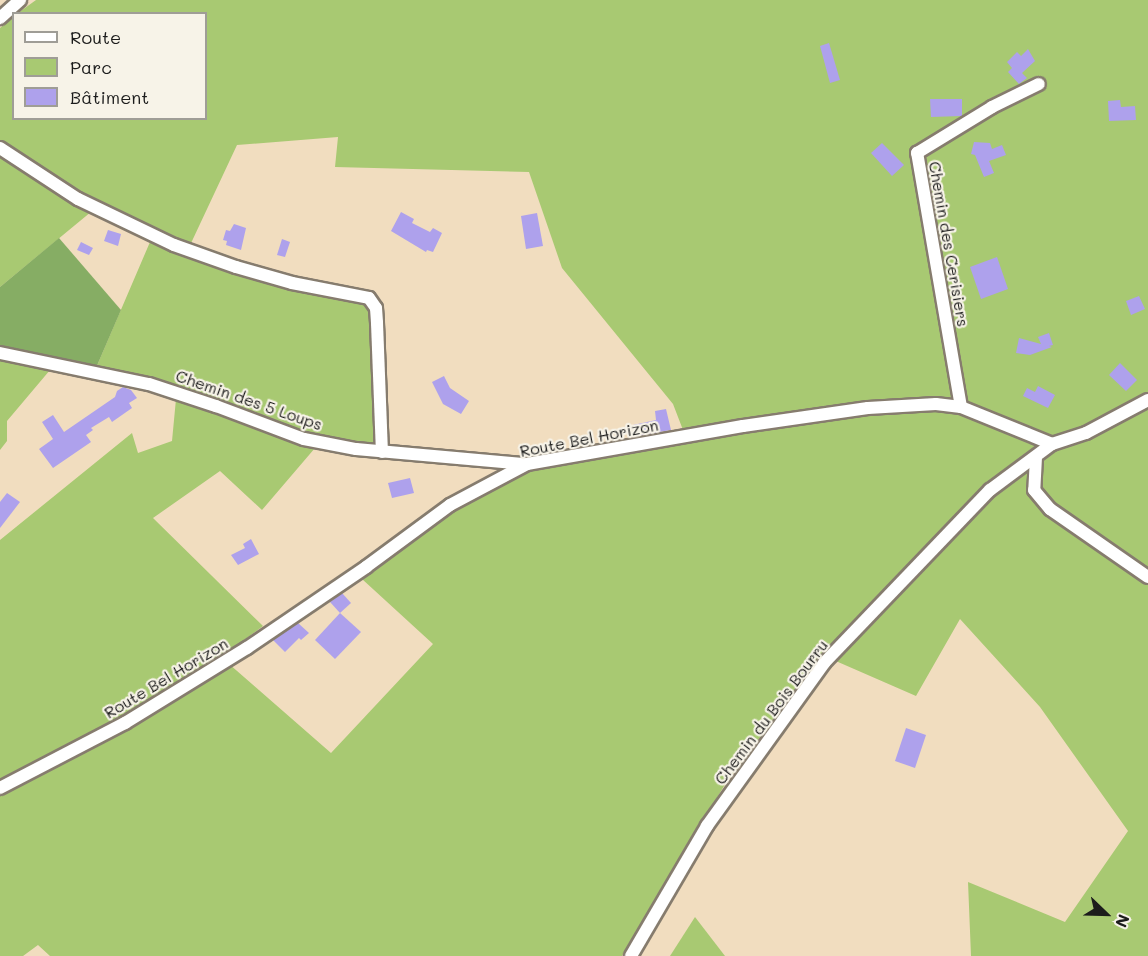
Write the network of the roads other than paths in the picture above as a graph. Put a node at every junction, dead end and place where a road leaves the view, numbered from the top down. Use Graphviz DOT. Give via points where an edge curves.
graph roads {
  1 [pos="20,0"];
  2 [pos="0,18"];
  3 [pos="1039,84"];
  4 [pos="0,148"];
  5 [pos="0,353"];
  6 [pos="1148,400"];
  7 [pos="961,407"];
  8 [pos="1052,444"];
  9 [pos="382,452"];
  10 [pos="1036,457"];
  11 [pos="527,464"];
  12 [pos="1148,577"];
  13 [pos="0,788"];
  14 [pos="631,956"];
  1 -- 2 [label="street"];
  3 -- 7 [label="street, Chemin des Cerisiers" via="992,107 917,153"];
  4 -- 9 [label="street" via="78,199 174,244 292,283 369,298 376,308"];
  5 -- 9 [label="street, Chemin des 5 Loups" via="149,384 304,439"];
  6 -- 8 [label="street" via="1086,433"];
  7 -- 8 [label="street, Route Bel Horizon"];
  7 -- 11 [label="street, Route Bel Horizon" via="936,404 868,408"];
  8 -- 10 [label="street, Chemin du Bois Bourru"];
  9 -- 11 [label="street, Chemin des 5 Loups"];
  10 -- 12 [label="street" via="1034,490 1050,509"];
  10 -- 14 [label="street, Chemin du Bois Bourru" via="990,490 824,663 707,826"];
  11 -- 13 [label="street, Route Bel Horizon" via="450,505 247,648 125,723"];
}
